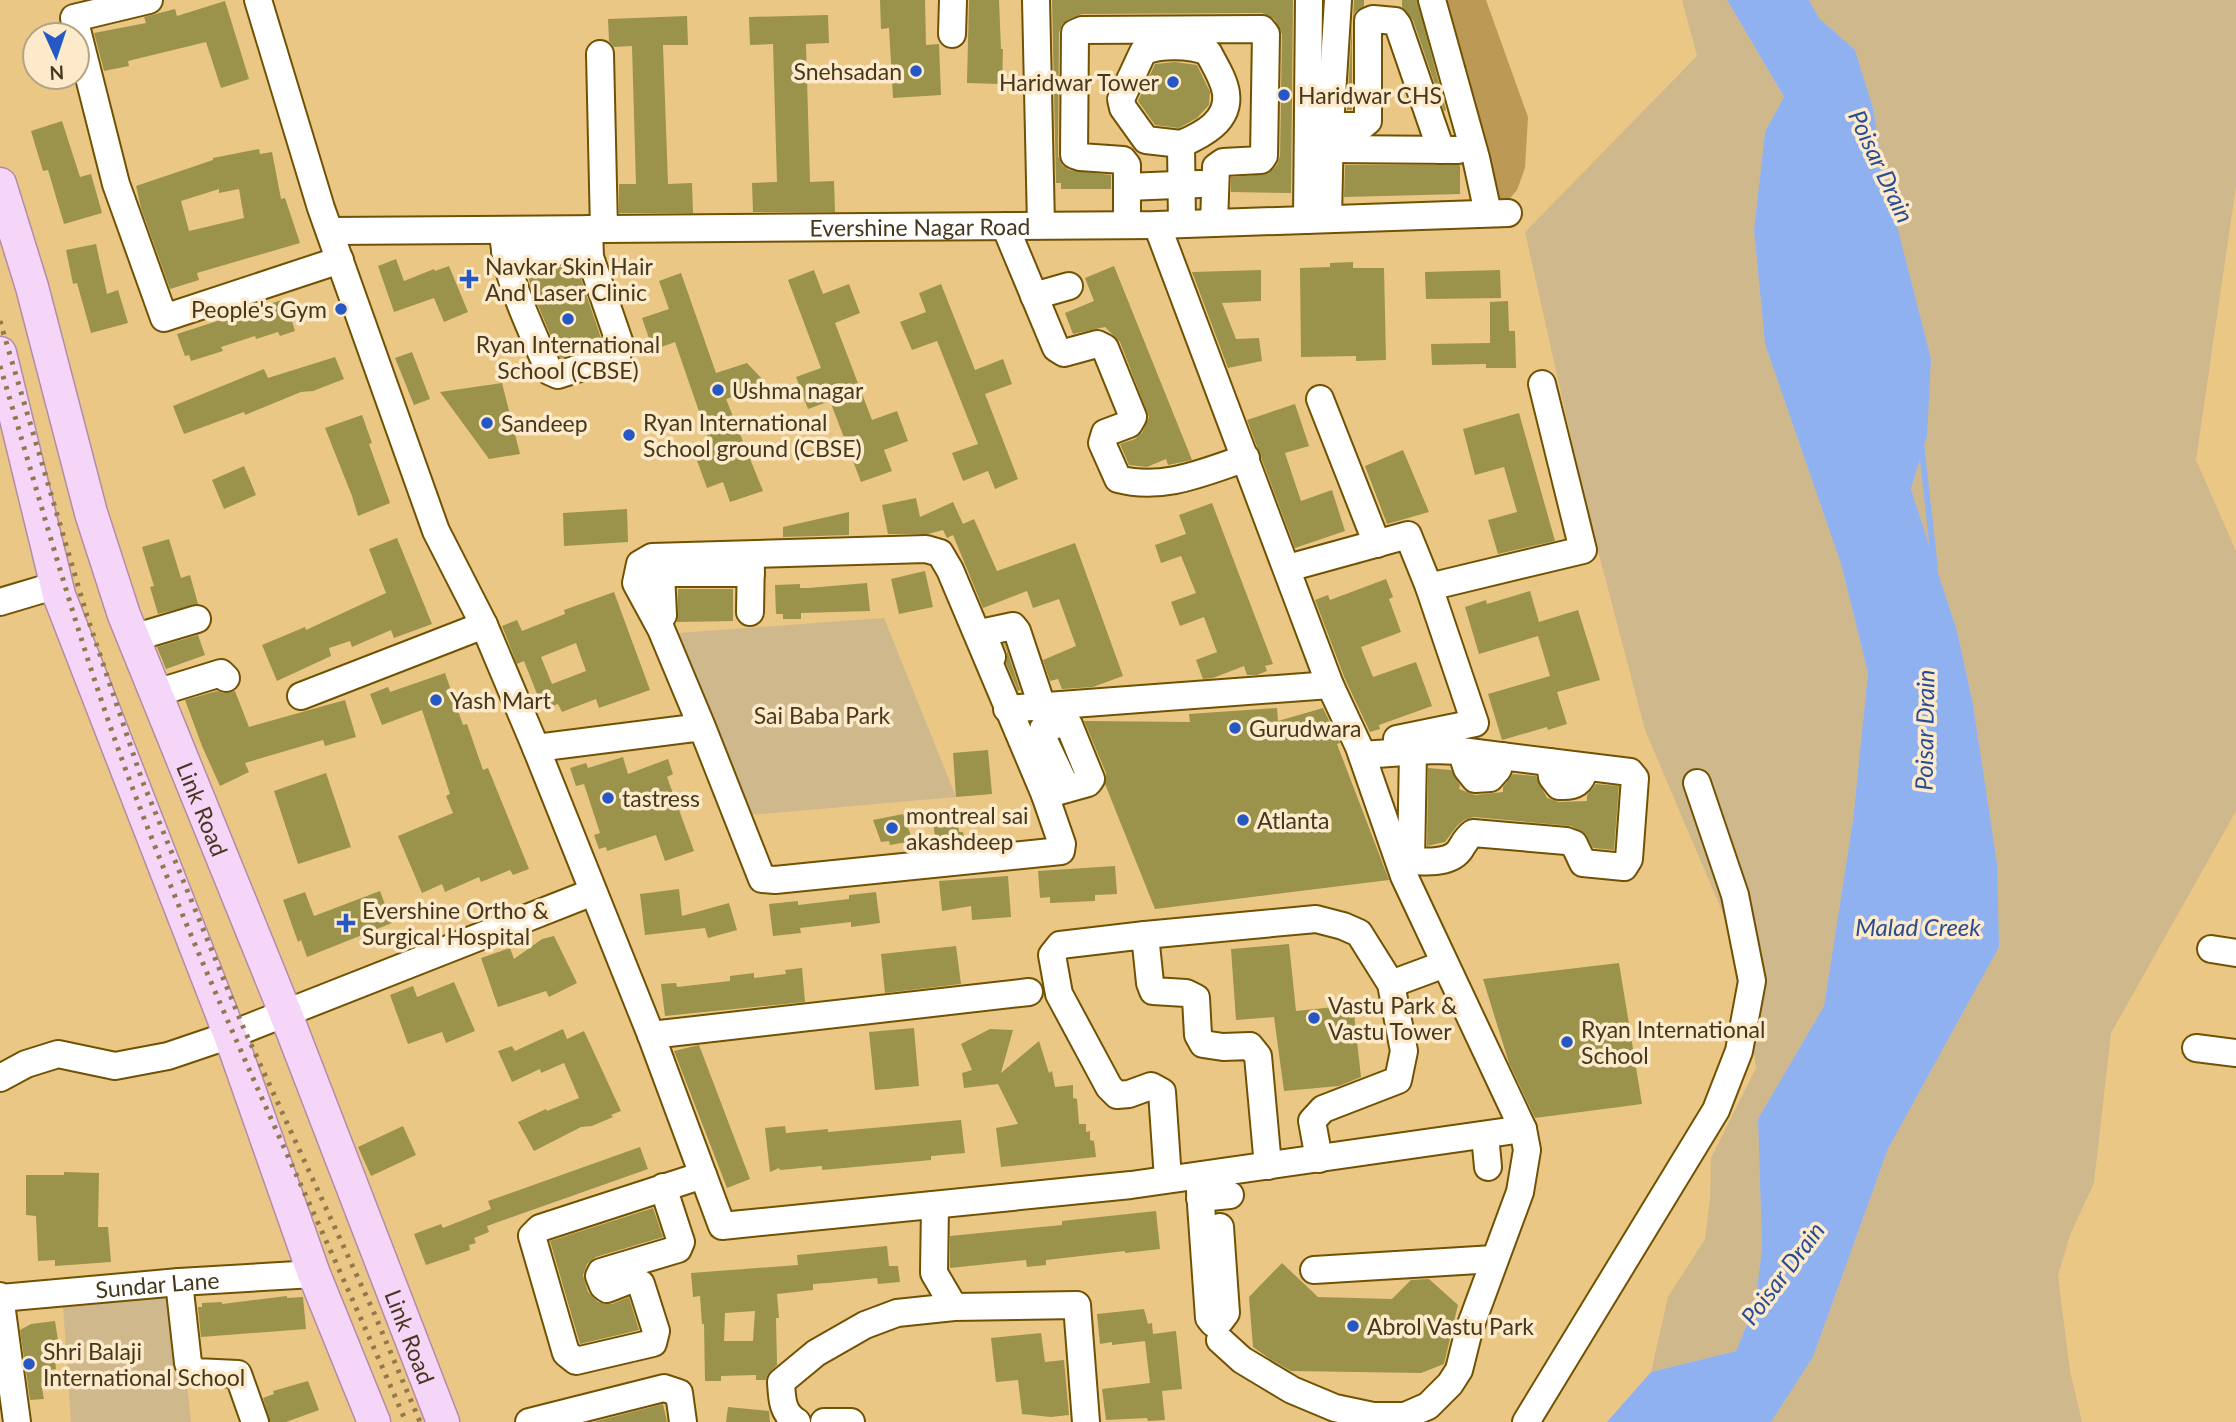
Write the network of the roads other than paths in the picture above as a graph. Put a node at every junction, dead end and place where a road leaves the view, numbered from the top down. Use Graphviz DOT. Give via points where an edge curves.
graph roads {
  1 [pos="149,0"];
  2 [pos="258,0"];
  3 [pos="953,0"];
  4 [pos="1036,0"];
  5 [pos="1309,0"];
  6 [pos="1338,0"];
  7 [pos="1432,0"];
  8 [pos="952,34"];
  9 [pos="1158,39"];
  10 [pos="1208,40"];
  11 [pos="600,54"];
  12 [pos="1330,137"];
  13 [pos="1181,144"];
  14 [pos="1441,150"];
  15 [pos="1473,150"];
  16 [pos="0,184"];
  17 [pos="1215,184"];
  18 [pos="1181,185"];
  19 [pos="1127,187"];
  20 [pos="1317,219"];
  21 [pos="1214,223"];
  22 [pos="1169,224"];
  23 [pos="1041,225"];
  24 [pos="1127,225"];
  25 [pos="1005,226"];
  26 [pos="330,231"];
  27 [pos="594,236"];
  28 [pos="504,241"];
  29 [pos="340,260"];
  30 [pos="1069,285"];
  31 [pos="1034,296"];
  32 [pos="0,354"];
  33 [pos="1542,384"];
  34 [pos="1320,398"];
  35 [pos="1246,458"];
  36 [pos="1377,544"];
  37 [pos="751,564"];
  38 [pos="661,565"];
  39 [pos="1288,568"];
  40 [pos="57,585"];
  41 [pos="1429,587"];
  42 [pos="0,602"];
  43 [pos="750,612"];
  44 [pos="663,615"];
  45 [pos="197,619"];
  46 [pos="484,625"];
  47 [pos="140,636"];
  48 [pos="992,665"];
  49 [pos="226,678"];
  50 [pos="161,683"];
  51 [pos="1330,685"];
  52 [pos="301,696"];
  53 [pos="1007,709"];
  54 [pos="1037,720"];
  55 [pos="182,722"];
  56 [pos="702,727"];
  57 [pos="536,748"];
  58 [pos="1361,751"];
  59 [pos="1413,752"];
  60 [pos="1697,783"];
  61 [pos="1056,792"];
  62 [pos="1405,860"];
  63 [pos="593,892"];
  64 [pos="1145,935"];
  65 [pos="1445,964"];
  66 [pos="1391,984"];
  67 [pos="1029,992"];
  68 [pos="285,1012"];
  69 [pos="230,1035"];
  70 [pos="651,1035"];
  71 [pos="2196,1048"];
  72 [pos="2236,1054"];
  73 [pos="0,1079"];
  74 [pos="1523,1129"];
  75 [pos="1485,1135"];
  76 [pos="1319,1158"];
  77 [pos="1268,1166"];
  78 [pos="1488,1167"];
  79 [pos="703,1175"];
  80 [pos="1168,1179"];
  81 [pos="663,1187"];
  82 [pos="1200,1187"];
  83 [pos="935,1206"];
  84 [pos="1220,1227"];
  85 [pos="1494,1259"];
  86 [pos="1314,1270"];
  87 [pos="314,1274"];
  88 [pos="179,1282"];
  89 [pos="0,1297"];
  90 [pos="954,1307"];
  91 [pos="1220,1340"];
  92 [pos="18,1422"];
  93 [pos="255,1422"];
  94 [pos="374,1422"];
  95 [pos="443,1422"];
  96 [pos="530,1422"];
  97 [pos="683,1422"];
  98 [pos="797,1422"];
  99 [pos="824,1422"];
  100 [pos="851,1422"];
  101 [pos="1086,1422"];
  102 [pos="1526,1422"];
  1 -- 29 [label="street" via="74,18 116,184 164,318"];
  2 -- 26 [label="street"];
  3 -- 8 [label="street"];
  4 -- 23 [label="street"];
  5 -- 20 [label="street"];
  6 -- 12 [label="street"];
  7 -- 15 [label="street"];
  9 -- 10 [label="street" via="1198,48"];
  9 -- 13 [label="street" via="1143,52 1121,99 1146,140"];
  9 -- 19 [label="street" via="1075,33 1074,155 1123,160"];
  10 -- 13 [label="street" via="1226,102 1222,116 1204,134"];
  10 -- 17 [label="street" via="1262,29 1266,34 1264,156 1261,160 1223,162 1216,167"];
  11 -- 27 [label="street"];
  12 -- 14 [label="street"];
  12 -- 14 [label="street" via="1368,121 1368,21 1395,21"];
  12 -- 20 [label="street"];
  13 -- 18 [label="street"];
  14 -- 15 [label="street"];
  15 -- 20 [label="street, Evershine Nagar Road" via="1498,213"];
  16 -- 47 [label="main road, Link Road" via="92,513"];
  17 -- 18 [label="street"];
  17 -- 21 [label="street"];
  18 -- 19 [label="street"];
  18 -- 22 [label="street"];
  19 -- 24 [label="street"];
  20 -- 21 [label="street, Evershine Nagar Road"];
  21 -- 22 [label="street, Evershine Nagar Road"];
  22 -- 24 [label="street, Evershine Nagar Road"];
  22 -- 35 [label="street"];
  23 -- 24 [label="street, Evershine Nagar Road"];
  23 -- 25 [label="street, Evershine Nagar Road"];
  25 -- 27 [label="street, Evershine Nagar Road"];
  25 -- 31 [label="street"];
  26 -- 28 [label="street, Evershine Nagar Road"];
  26 -- 29 [label="street"];
  27 -- 28 [label="street, Evershine Nagar Road"];
  27 -- 28 [label="street" via="620,344 617,356 558,375 549,371 511,280"];
  29 -- 46 [label="street" via="436,531"];
  30 -- 31 [label="street"];
  31 -- 35 [label="street" via="1056,348 1064,353 1097,344 1105,348 1133,417 1129,424 1105,433 1102,443 1118,479 1176,482"];
  32 -- 40 [label="main road"];
  33 -- 41 [label="street" via="1583,550"];
  34 -- 36 [label="street"];
  35 -- 39 [label="street"];
  36 -- 39 [label="street"];
  36 -- 41 [label="street" via="1408,535"];
  37 -- 38 [label="street"];
  37 -- 43 [label="street"];
  37 -- 48 [label="street" via="926,549 940,553"];
  38 -- 44 [label="street"];
  38 -- 56 [label="street" via="652,558 640,564 636,583 661,629"];
  39 -- 51 [label="street"];
  40 -- 42 [label="street"];
  40 -- 69 [label="main road"];
  41 -- 58 [label="street" via="1475,723"];
  45 -- 47 [label="street"];
  46 -- 52 [label="street"];
  46 -- 57 [label="street"];
  47 -- 50 [label="main road, Link Road"];
  48 -- 53 [label="street"];
  48 -- 54 [label="street" via="1007,694"];
  48 -- 54 [label="street" via="983,634 1013,626"];
  49 -- 50 [label="street" via="221,673"];
  50 -- 55 [label="street"];
  50 -- 68 [label="main road, Link Road"];
  51 -- 54 [label="street"];
  51 -- 58 [label="street"];
  53 -- 54 [label="street"];
  53 -- 54 [label="street"];
  54 -- 61 [label="street"];
  54 -- 61 [label="street" via="1069,724 1091,779"];
  56 -- 57 [label="street"];
  56 -- 61 [label="street" via="762,879 1061,851"];
  57 -- 63 [label="street"];
  58 -- 59 [label="street"];
  58 -- 62 [label="street"];
  59 -- 62 [label="street"];
  59 -- 62 [label="street" via="1461,751 1630,772 1635,778 1629,859 1624,867 1583,863 1574,844 1566,841 1473,833 1458,853 1442,861"];
  60 -- 102 [label="street" via="1735,895 1752,981 1739,1051 1716,1110"];
  62 -- 65 [label="street"];
  63 -- 68 [label="street"];
  63 -- 70 [label="street"];
  64 -- 66 [label="street" via="1316,919 1359,933"];
  64 -- 77 [label="street" via="1153,991 1196,998 1198,1035 1203,1044 1250,1046 1258,1056"];
  64 -- 80 [label="street" via="1060,945 1052,955 1059,994 1110,1087 1117,1095 1151,1086 1162,1092"];
  65 -- 66 [label="street"];
  65 -- 74 [label="street"];
  66 -- 76 [label="street" via="1404,1051 1398,1080 1323,1109 1312,1121"];
  67 -- 70 [label="street"];
  68 -- 69 [label="street"];
  68 -- 95 [label="main road, Link Road"];
  69 -- 73 [label="street" via="168,1056 115,1066 58,1054"];
  69 -- 87 [label="main road"];
  70 -- 79 [label="street"];
  71 -- 72 [label="street"];
  74 -- 75 [label="street"];
  74 -- 85 [label="street" via="1527,1150 1520,1192"];
  75 -- 76 [label="street"];
  75 -- 78 [label="street"];
  76 -- 77 [label="street"];
  77 -- 82 [label="street" via="1229,1188"];
  79 -- 81 [label="street"];
  79 -- 83 [label="street" via="722,1226"];
  80 -- 82 [label="street"];
  80 -- 83 [label="street"];
  81 -- 81 [label="street" via="540,1228 532,1236 566,1353 576,1361 653,1343 656,1331 641,1284 630,1280 607,1289 599,1276 678,1250 681,1242"];
  82 -- 84 [label="street" via="1209,1318 1213,1323 1226,1312"];
  83 -- 90 [label="street" via="934,1273"];
  85 -- 86 [label="street"];
  85 -- 91 [label="street" via="1460,1370 1428,1406 1405,1416 1373,1416 1335,1408 1292,1390 1242,1360"];
  87 -- 88 [label="street, Sundar Lane"];
  87 -- 94 [label="main road"];
  88 -- 89 [label="street, Sundar Lane"];
  88 -- 93 [label="street" via="188,1363 195,1372 238,1374"];
  89 -- 92 [label="street"];
  90 -- 98 [label="street" via="897,1312 816,1353 781,1382 786,1414"];
  90 -- 101 [label="street" via="1077,1305"];
  96 -- 97 [label="street" via="664,1388 679,1393"];
  99 -- 100 [label="street"];
}
